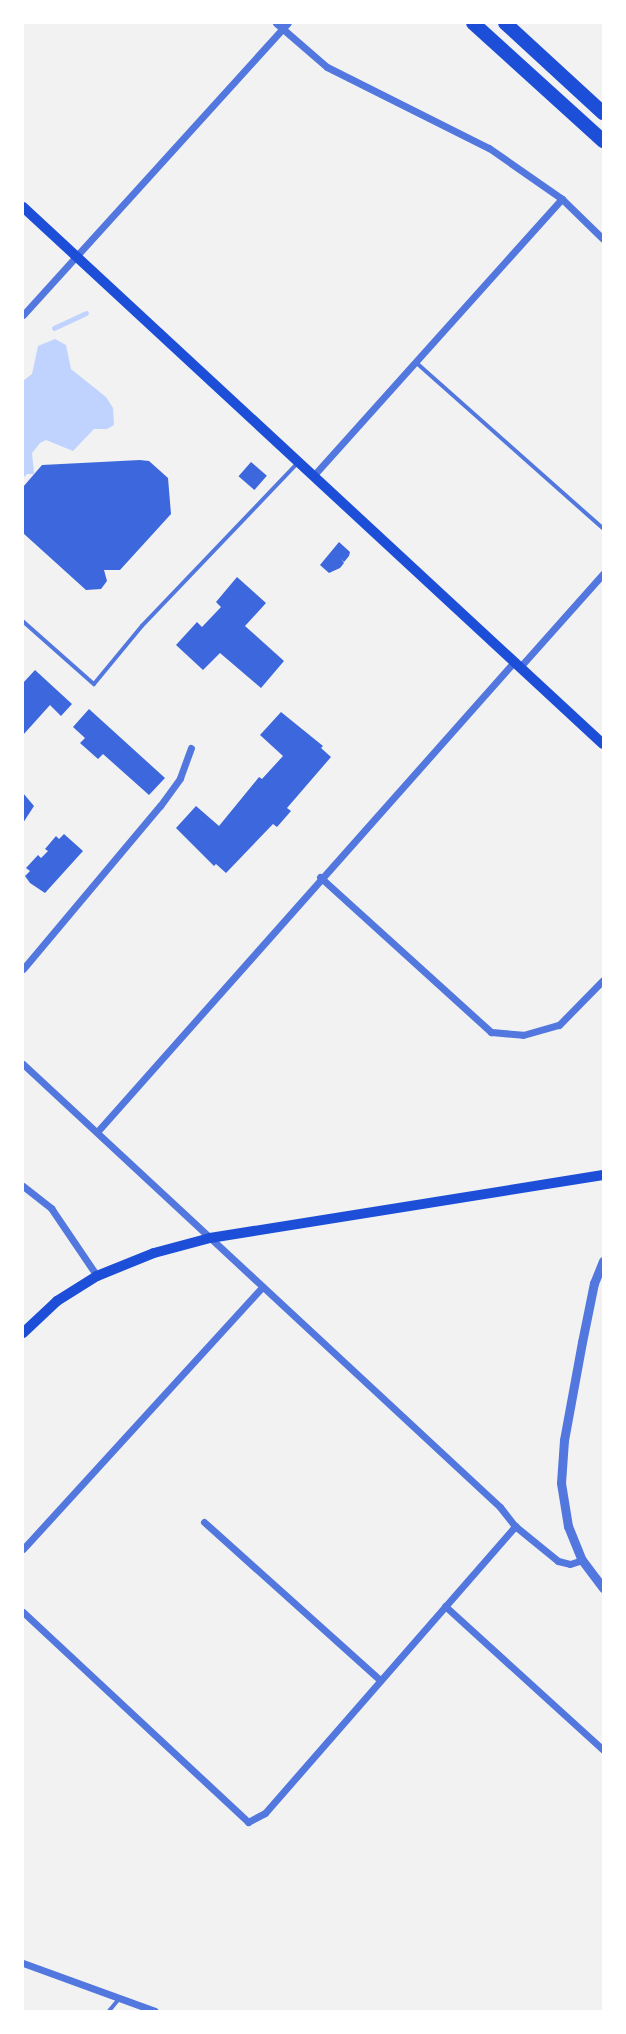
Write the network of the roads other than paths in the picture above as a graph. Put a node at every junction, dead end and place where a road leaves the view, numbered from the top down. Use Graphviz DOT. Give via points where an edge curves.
graph roads {
  1 [pos="276,23"];
  2 [pos="288,23"];
  3 [pos="473,23"];
  4 [pos="505,23"];
  5 [pos="282,30"];
  6 [pos="603,113"];
  7 [pos="603,141"];
  8 [pos="562,199"];
  9 [pos="23,207"];
  10 [pos="603,239"];
  11 [pos="75,256"];
  12 [pos="23,315"];
  13 [pos="417,363"];
  14 [pos="300,461"];
  15 [pos="314,475"];
  16 [pos="603,528"];
  17 [pos="603,574"];
  18 [pos="23,621"];
  19 [pos="517,665"];
  20 [pos="603,744"];
  21 [pos="191,748"];
  22 [pos="320,877"];
  23 [pos="23,969"];
  24 [pos="603,980"];
  25 [pos="23,1064"];
  26 [pos="97,1132"];
  27 [pos="603,1175"];
  28 [pos="23,1186"];
  29 [pos="210,1238"];
  30 [pos="603,1261"];
  31 [pos="97,1276"];
  32 [pos="262,1287"];
  33 [pos="23,1333"];
  34 [pos="204,1522"];
  35 [pos="515,1526"];
  36 [pos="23,1549"];
  37 [pos="582,1560"];
  38 [pos="603,1588"];
  39 [pos="445,1606"];
  40 [pos="23,1612"];
  41 [pos="380,1680"];
  42 [pos="603,1750"];
  43 [pos="23,1963"];
  44 [pos="119,1999"];
  45 [pos="110,2011"];
  46 [pos="155,2011"];
  1 -- 5 [label="street"];
  2 -- 5 [label="street"];
  3 -- 7 [label="highway"];
  4 -- 6 [label="highway"];
  5 -- 8 [label="street" via="327,67 489,148"];
  5 -- 11 [label="street"];
  8 -- 10 [label="street"];
  8 -- 13 [label="street"];
  9 -- 11 [label="main road"];
  11 -- 12 [label="street"];
  11 -- 14 [label="main road"];
  13 -- 15 [label="street"];
  13 -- 16 [label="lane"];
  14 -- 15 [label="main road"];
  14 -- 18 [label="lane" via="142,626 94,684"];
  15 -- 19 [label="main road"];
  17 -- 19 [label="street"];
  19 -- 20 [label="main road"];
  19 -- 22 [label="street"];
  21 -- 23 [label="street" via="180,778 160,806"];
  22 -- 24 [label="street" via="491,1032 523,1035 559,1025"];
  22 -- 26 [label="street"];
  25 -- 26 [label="street"];
  26 -- 29 [label="street"];
  27 -- 29 [label="main road"];
  28 -- 31 [label="street" via="51,1208"];
  29 -- 31 [label="main road" via="154,1253"];
  29 -- 32 [label="street"];
  30 -- 37 [label="street" via="594,1283 564,1440 568,1526"];
  31 -- 33 [label="main road" via="57,1301"];
  32 -- 35 [label="street" via="500,1507"];
  32 -- 36 [label="street"];
  34 -- 41 [label="street"];
  35 -- 37 [label="street" via="558,1561"];
  35 -- 39 [label="street"];
  37 -- 38 [label="street"];
  39 -- 41 [label="street"];
  39 -- 42 [label="street"];
  40 -- 41 [label="street" via="248,1822 265,1813"];
  43 -- 44 [label="street"];
  44 -- 45 [label="lane"];
  44 -- 46 [label="street"];
}
